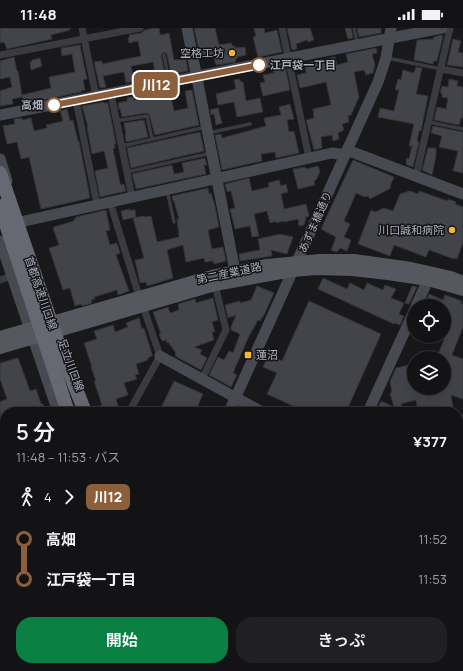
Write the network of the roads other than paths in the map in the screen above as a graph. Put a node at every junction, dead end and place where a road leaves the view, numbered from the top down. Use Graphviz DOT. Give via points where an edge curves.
graph roads {
  1 [pos="82,28"];
  2 [pos="140,28"];
  3 [pos="187,28"];
  4 [pos="282,28"];
  5 [pos="354,28"];
  6 [pos="442,28"];
  7 [pos="450,28"];
  8 [pos="124,30"];
  9 [pos="390,33"];
  10 [pos="84,39"];
  11 [pos="358,44"];
  12 [pos="0,55"];
  13 [pos="164,55"];
  14 [pos="386,58"];
  15 [pos="288,59"];
  16 [pos="441,69"];
  17 [pos="463,73"];
  18 [pos="196,77"];
  19 [pos="169,82"];
  20 [pos="111,94"];
  21 [pos="96,96"];
  22 [pos="76,100"];
  23 [pos="0,115"];
  24 [pos="116,121"];
  25 [pos="429,122"];
  26 [pos="250,124"];
  27 [pos="463,129"];
  28 [pos="207,130"];
  29 [pos="152,139"];
  30 [pos="121,146"];
  31 [pos="346,152"];
  32 [pos="212,153"];
  33 [pos="309,158"];
  34 [pos="0,159"];
  35 [pos="127,172"];
  36 [pos="0,173"];
  37 [pos="416,176"];
  38 [pos="217,178"];
  39 [pos="0,190"];
  40 [pos="167,190"];
  41 [pos="463,194"];
  42 [pos="132,197"];
  43 [pos="110,202"];
  44 [pos="97,205"];
  45 [pos="0,206"];
  46 [pos="20,222"];
  47 [pos="174,222"];
  48 [pos="0,235"];
  49 [pos="0,241"];
  50 [pos="15,246"];
  51 [pos="295,266"];
  52 [pos="235,271"];
  53 [pos="12,276"];
  54 [pos="0,280"];
  55 [pos="428,280"];
  56 [pos="463,282"];
  57 [pos="215,285"];
  58 [pos="463,290"];
  59 [pos="419,299"];
  60 [pos="141,301"];
  61 [pos="407,326"];
  62 [pos="44,329"];
  63 [pos="0,337"];
  64 [pos="0,348"];
  65 [pos="160,356"];
  66 [pos="202,379"];
  67 [pos="235,398"];
  68 [pos="57,407"];
  69 [pos="60,407"];
  70 [pos="67,407"];
  71 [pos="76,407"];
  72 [pos="83,407"];
  73 [pos="84,407"];
  74 [pos="132,407"];
  75 [pos="231,407"];
  76 [pos="252,407"];
  77 [pos="370,407"];
  1 -- 10 [label="street"];
  2 -- 8 [label="street"];
  3 -- 18 [label="street"];
  4 -- 15 [label="street"];
  5 -- 11 [label="lane"];
  6 -- 9 [label="street"];
  7 -- 16 [label="street"];
  8 -- 10 [label="street"];
  9 -- 11 [label="street"];
  9 -- 14 [label="street, あずま橋通り"];
  10 -- 12 [label="street"];
  10 -- 21 [label="street"];
  11 -- 15 [label="street"];
  13 -- 19 [label="lane"];
  14 -- 16 [label="lane"];
  14 -- 31 [label="street, あずま橋通り" via="378,82"];
  15 -- 18 [label="street"];
  15 -- 33 [label="street"];
  16 -- 17 [label="street"];
  16 -- 25 [label="street"];
  18 -- 19 [label="street"];
  18 -- 28 [label="street"];
  19 -- 20 [label="street"];
  20 -- 21 [label="street"];
  20 -- 24 [label="street"];
  21 -- 22 [label="street"];
  22 -- 23 [label="street"];
  22 -- 44 [label="street"];
  24 -- 29 [label="lane" via="147,116"];
  24 -- 30 [label="street"];
  25 -- 27 [label="lane"];
  25 -- 37 [label="street"];
  26 -- 28 [label="lane"];
  28 -- 29 [label="lane"];
  28 -- 32 [label="street"];
  29 -- 30 [label="lane"];
  30 -- 35 [label="street"];
  31 -- 33 [label="street"];
  31 -- 37 [label="street"];
  31 -- 51 [label="street, あずま橋通り"];
  32 -- 35 [label="lane"];
  32 -- 38 [label="street"];
  33 -- 38 [label="street"];
  34 -- 46 [label="street, 足立川口線"];
  35 -- 42 [label="street"];
  36 -- 73 [label="highway, 首都高速川口線" via="58,343"];
  37 -- 41 [label="street"];
  38 -- 40 [label="street"];
  38 -- 52 [label="street"];
  39 -- 50 [label="highway"];
  40 -- 42 [label="street"];
  40 -- 47 [label="lane"];
  42 -- 43 [label="street"];
  43 -- 44 [label="street"];
  43 -- 60 [label="street"];
  44 -- 46 [label="street"];
  45 -- 50 [label="highway"];
  46 -- 62 [label="street, 足立川口線"];
  48 -- 69 [label="highway, 首都高速川口線"];
  49 -- 53 [label="street, 足立川口線"];
  50 -- 62 [label="highway"];
  51 -- 52 [label="main road, 第二産業道路"];
  51 -- 55 [label="main road, 第二産業道路"];
  51 -- 56 [label="main road, 第二産業道路" via="320,260 361,261 411,268"];
  51 -- 57 [label="main road, 第二産業道路"];
  51 -- 67 [label="street, あずま橋通り"];
  52 -- 60 [label="main road, 第二産業道路"];
  53 -- 54 [label="street"];
  53 -- 62 [label="street, 足立川口線"];
  55 -- 58 [label="main road, 第二産業道路"];
  55 -- 59 [label="street"];
  57 -- 60 [label="main road, 第二産業道路"];
  57 -- 66 [label="street" via="226,330"];
  60 -- 62 [label="main road, 第二産業道路"];
  60 -- 65 [label="street"];
  61 -- 77 [label="street"];
  62 -- 63 [label="main road, 第二産業道路"];
  62 -- 64 [label="main road, 第二産業道路"];
  62 -- 68 [label="street, 足立川口線"];
  62 -- 70 [label="highway"];
  62 -- 71 [label="highway"];
  62 -- 72 [label="street, 足立川口線"];
  65 -- 66 [label="street"];
  65 -- 74 [label="street"];
  66 -- 67 [label="street"];
  67 -- 75 [label="street, あずま橋通り"];
  67 -- 76 [label="street"];
}
